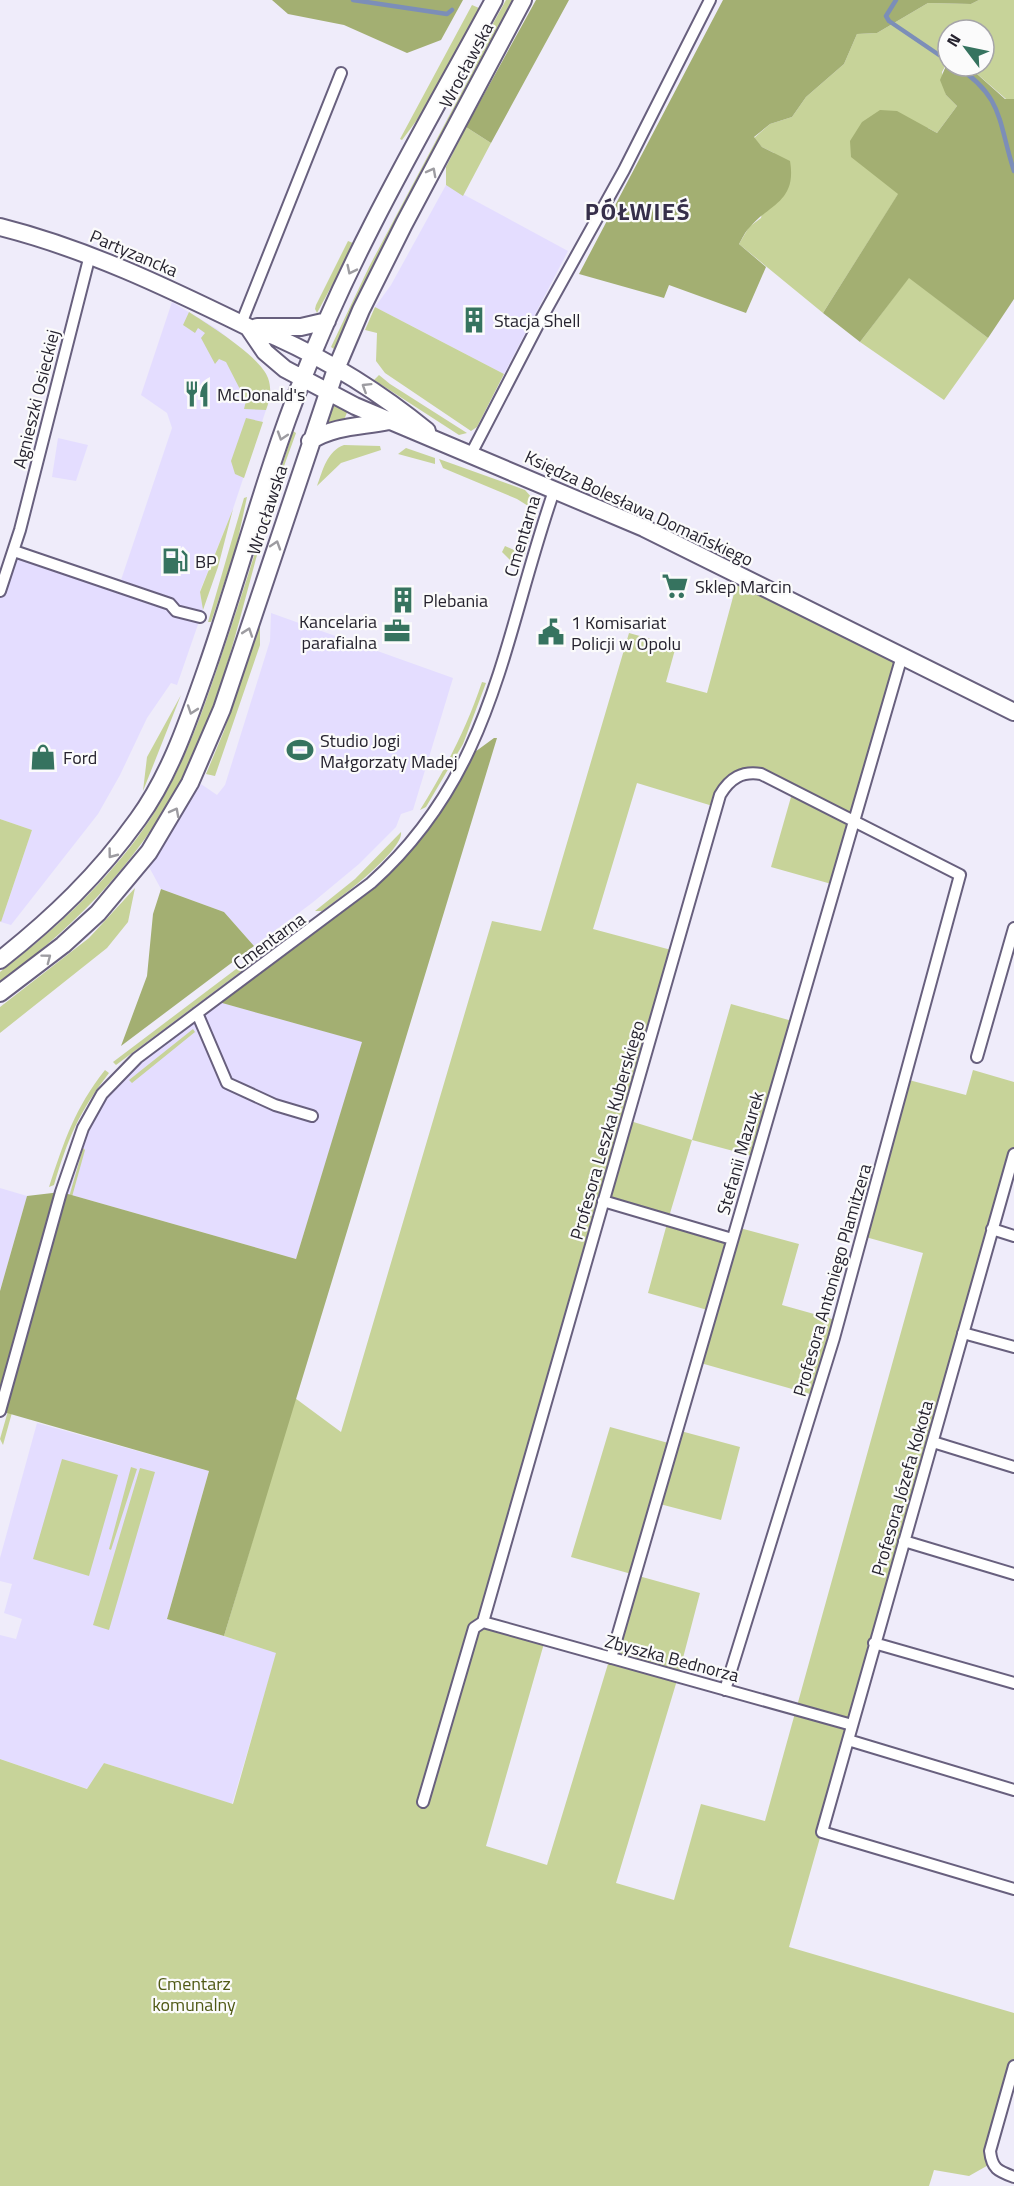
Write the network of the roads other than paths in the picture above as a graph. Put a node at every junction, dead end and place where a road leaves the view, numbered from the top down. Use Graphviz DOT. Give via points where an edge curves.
graph roads {
  1 [pos="494,0"];
  2 [pos="523,0"];
  3 [pos="710,0"];
  4 [pos="341,73"];
  5 [pos="0,227"];
  6 [pos="90,255"];
  7 [pos="327,321"];
  8 [pos="245,326"];
  9 [pos="311,356"];
  10 [pos="336,369"];
  11 [pos="303,377"];
  12 [pos="327,390"];
  13 [pos="389,421"];
  14 [pos="438,440"];
  15 [pos="310,441"];
  16 [pos="471,454"];
  17 [pos="555,488"];
  18 [pos="14,551"];
  19 [pos="0,591"];
  20 [pos="200,617"];
  21 [pos="902,656"];
  22 [pos="1014,712"];
  23 [pos="854,820"];
  24 [pos="960,875"];
  25 [pos="1014,928"];
  26 [pos="0,960"];
  27 [pos="0,993"];
  28 [pos="197,1013"];
  29 [pos="977,1057"];
  30 [pos="312,1116"];
  31 [pos="1014,1154"];
  32 [pos="603,1201"];
  33 [pos="992,1229"];
  34 [pos="1014,1236"];
  35 [pos="732,1239"];
  36 [pos="963,1333"];
  37 [pos="1014,1347"];
  38 [pos="0,1411"];
  39 [pos="933,1442"];
  40 [pos="1014,1467"];
  41 [pos="904,1541"];
  42 [pos="1014,1574"];
  43 [pos="483,1622"];
  44 [pos="874,1643"];
  45 [pos="611,1659"];
  46 [pos="1014,1683"];
  47 [pos="725,1690"];
  48 [pos="852,1725"];
  49 [pos="848,1740"];
  50 [pos="1014,1790"];
  51 [pos="423,1802"];
  52 [pos="1014,1889"];
  53 [pos="1014,2066"];
  54 [pos="1014,2177"];
  1 -- 7 [label="main road, Wrocławska, one-way" via="375,221"];
  10 -- 2 [label="main road, Wrocławska, one-way" via="361,310"];
  3 -- 16 [label="street" via="624,170"];
  4 -- 8 [label="street"];
  5 -- 6 [label="main road, Partyzancka"];
  6 -- 8 [label="main road, Partyzancka"];
  6 -- 18 [label="street, Agnieszki Osieckiej"];
  7 -- 8 [label="main road" via="301,327"];
  7 -- 9 [label="main road, Wrocławska"];
  8 -- 9 [label="main road, Partyzancka"];
  8 -- 11 [label="main road, Partyzancka" via="266,352"];
  9 -- 10 [label="main road, Partyzancka"];
  9 -- 11 [label="main road, Wrocławska"];
  10 -- 12 [label="main road, Wrocławska"];
  14 -- 10 [label="main road, Księdza Bolesława Domańskiego, one-way" via="396,406"];
  11 -- 12 [label="main road, Partyzancka"];
  11 -- 26 [label="main road, Wrocławska, one-way" via="193,707 156,789 93,877 62,910"];
  12 -- 13 [label="main road, Księdza Bolesława Domańskiego"];
  12 -- 15 [label="main road, Wrocławska"];
  13 -- 14 [label="main road, Księdza Bolesława Domańskiego"];
  13 -- 15 [label="main road" via="338,427"];
  14 -- 16 [label="main road, Księdza Bolesława Domańskiego"];
  27 -- 15 [label="main road, Wrocławska, one-way" via="81,930 125,882 167,826 222,709"];
  16 -- 17 [label="main road, Księdza Bolesława Domańskiego"];
  17 -- 21 [label="main road, Księdza Bolesława Domańskiego"];
  17 -- 28 [label="street, Cmentarna" via="491,702 468,757 438,808 397,859 371,883"];
  18 -- 19 [label="street, Agnieszki Osieckiej"];
  18 -- 20 [label="street"];
  21 -- 22 [label="main road, Księdza Bolesława Domańskiego"];
  21 -- 23 [label="street, Stefanii Mazurek"];
  23 -- 24 [label="street, Profesora Leszka Kuberskiego"];
  23 -- 32 [label="street, Profesora Leszka Kuberskiego" via="761,774 743,773 724,788"];
  23 -- 35 [label="street, Stefanii Mazurek"];
  24 -- 47 [label="street, Profesora Antoniego Plamitzera" via="834,1338"];
  25 -- 29 [label="street"];
  28 -- 30 [label="street" via="227,1083 274,1105"];
  28 -- 38 [label="street, Cmentarna" via="118,1075 83,1128 61,1192"];
  31 -- 33 [label="street, Profesora Józefa Kokota"];
  32 -- 35 [label="street"];
  32 -- 43 [label="street, Profesora Leszka Kuberskiego"];
  33 -- 34 [label="street"];
  33 -- 36 [label="street, Profesora Józefa Kokota"];
  35 -- 45 [label="street, Stefanii Mazurek"];
  36 -- 37 [label="street"];
  36 -- 39 [label="street, Profesora Józefa Kokota"];
  39 -- 40 [label="street"];
  39 -- 41 [label="street, Profesora Józefa Kokota"];
  41 -- 42 [label="street"];
  41 -- 44 [label="street, Profesora Józefa Kokota"];
  43 -- 45 [label="street, Zbyszka Bednorza"];
  43 -- 51 [label="street, Profesora Leszka Kuberskiego" via="474,1628"];
  44 -- 46 [label="street"];
  44 -- 48 [label="street, Profesora Józefa Kokota"];
  45 -- 47 [label="street, Zbyszka Bednorza"];
  47 -- 48 [label="street, Zbyszka Bednorza"];
  48 -- 49 [label="street, Profesora Józefa Kokota"];
  49 -- 50 [label="street"];
  49 -- 52 [label="street, Profesora Józefa Kokota" via="822,1832"];
  53 -- 54 [label="street" via="990,2151 996,2170"];
}
